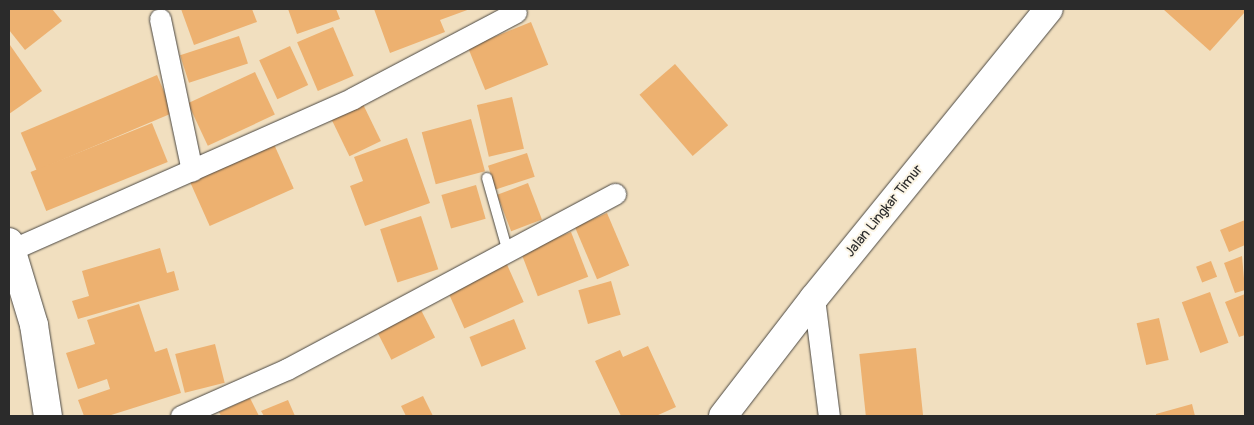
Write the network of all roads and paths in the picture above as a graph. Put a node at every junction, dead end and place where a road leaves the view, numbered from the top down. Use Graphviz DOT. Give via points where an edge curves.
graph roads {
  1 [pos="1049,9"];
  2 [pos="516,12"];
  3 [pos="160,19"];
  4 [pos="192,171"];
  5 [pos="487,178"];
  6 [pos="615,194"];
  7 [pos="11,246"];
  8 [pos="508,252"];
  9 [pos="814,298"];
  10 [pos="48,416"];
  11 [pos="181,416"];
  12 [pos="723,416"];
  13 [pos="829,416"];
  1 -- 9 [label="highway, Jalan Lingkar Timur"];
  2 -- 4 [label="street" via="353,98"];
  3 -- 4 [label="street"];
  4 -- 7 [label="street"];
  5 -- 8 [label="lane"];
  6 -- 8 [label="street"];
  7 -- 10 [label="highway" via="34,325"];
  8 -- 11 [label="street" via="287,369"];
  9 -- 12 [label="highway, Jalan Lingkar Timur"];
  9 -- 13 [label="street"];
}
